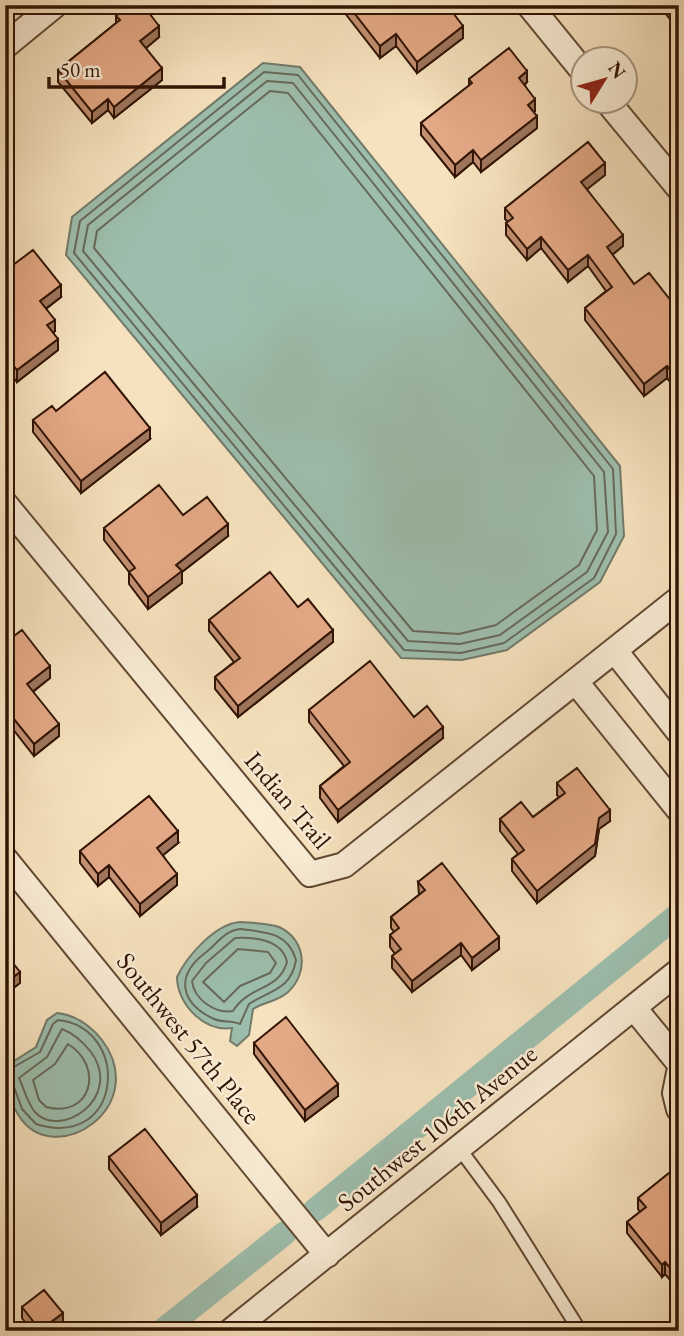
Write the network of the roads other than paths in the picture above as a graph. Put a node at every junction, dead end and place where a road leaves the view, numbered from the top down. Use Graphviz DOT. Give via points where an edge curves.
graph roads {
  1 [pos="55,5"];
  2 [pos="529,5"];
  3 [pos="5,46"];
  4 [pos="568,53"];
  5 [pos="620,116"];
  6 [pos="679,188"];
  7 [pos="5,504"];
  8 [pos="679,599"];
  9 [pos="615,651"];
  10 [pos="576,682"];
  11 [pos="679,732"];
  12 [pos="679,810"];
  13 [pos="5,859"];
  14 [pos="679,971"];
  15 [pos="634,1007"];
  16 [pos="679,1063"];
  17 [pos="679,1073"];
  18 [pos="679,1109"];
  19 [pos="459,1148"];
  20 [pos="327,1255"];
  21 [pos="231,1331"];
  22 [pos="580,1331"];
  1 -- 3 [label="street"];
  2 -- 4 [label="street"];
  5 -- 6 [label="street"];
  7 -- 10 [label="street, Indian Trail" via="310,874 344,865"];
  8 -- 9 [label="street, Indian Trail"];
  9 -- 10 [label="street, Indian Trail"];
  9 -- 11 [label="street"];
  10 -- 12 [label="street"];
  13 -- 20 [label="street, Southwest 57th Place"];
  14 -- 15 [label="street, Southwest 106th Avenue"];
  15 -- 16 [label="street"];
  15 -- 19 [label="street, Southwest 106th Avenue"];
  17 -- 18 [label="street" via="675,1093"];
  19 -- 20 [label="street, Southwest 106th Avenue"];
  19 -- 22 [label="lane" via="499,1202"];
  20 -- 21 [label="street, Southwest 106th Avenue"];
}
